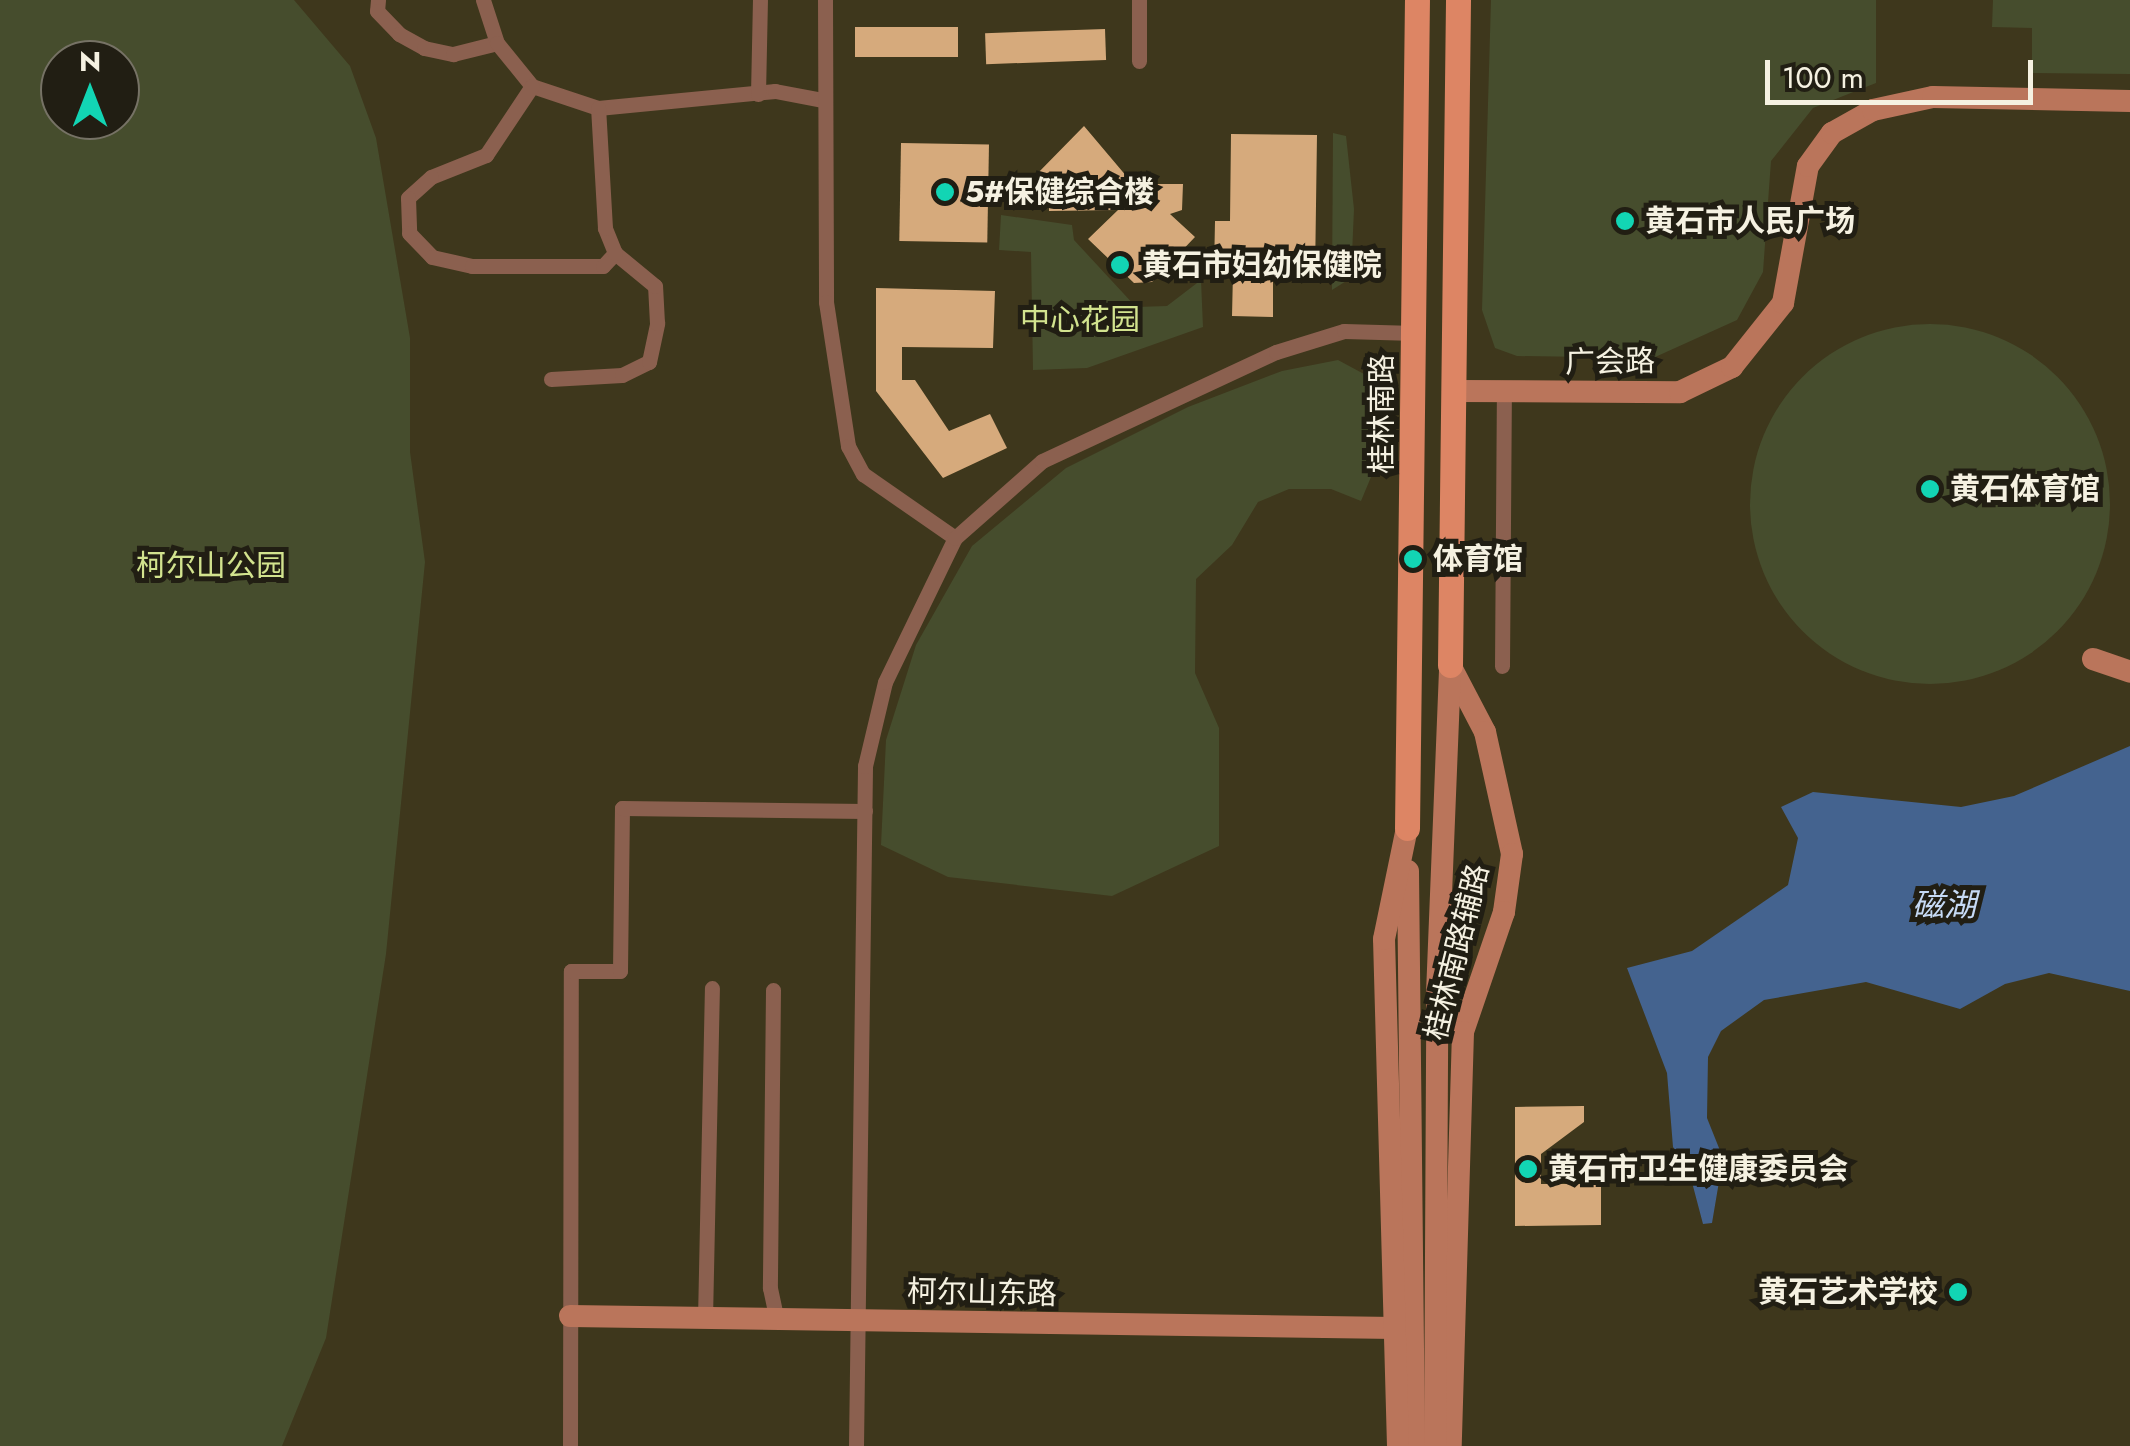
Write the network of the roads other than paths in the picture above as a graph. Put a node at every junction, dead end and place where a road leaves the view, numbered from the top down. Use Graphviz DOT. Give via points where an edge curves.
graph roads {
  1 [pos="378,0"];
  2 [pos="482,0"];
  3 [pos="760,0"];
  4 [pos="825,0"];
  5 [pos="1139,0"];
  6 [pos="1417,0"];
  7 [pos="1458,0"];
  8 [pos="497,42"];
  9 [pos="1138,61"];
  10 [pos="532,86"];
  11 [pos="758,94"];
  12 [pos="823,100"];
  13 [pos="2130,100"];
  14 [pos="598,108"];
  15 [pos="615,252"];
  16 [pos="1415,332"];
  17 [pos="552,379"];
  18 [pos="1455,391"];
  19 [pos="1504,393"];
  20 [pos="955,538"];
  21 [pos="2092,659"];
  22 [pos="1450,665"];
  23 [pos="1502,666"];
  24 [pos="2130,672"];
  25 [pos="865,811"];
  26 [pos="1407,828"];
  27 [pos="712,988"];
  28 [pos="773,990"];
  29 [pos="570,1316"];
  30 [pos="705,1319"];
  31 [pos="777,1320"];
  32 [pos="858,1322"];
  33 [pos="1395,1328"];
  34 [pos="570,1446"];
  35 [pos="856,1446"];
  36 [pos="1398,1446"];
  37 [pos="1414,1446"];
  38 [pos="1435,1446"];
  39 [pos="1452,1446"];
  1 -- 8 [label="street" via="378,11 399,34 424,48 453,54"];
  2 -- 8 [label="street"];
  3 -- 11 [label="street"];
  4 -- 12 [label="street"];
  5 -- 9 [label="street"];
  6 -- 16 [label="main road, 桂林南路"];
  7 -- 18 [label="main road"];
  8 -- 10 [label="street"];
  10 -- 14 [label="street"];
  10 -- 15 [label="street" via="486,154 431,176 408,198 409,233 432,257 472,266 604,266"];
  11 -- 12 [label="street"];
  11 -- 14 [label="street"];
  12 -- 20 [label="street" via="826,302 848,446 863,474"];
  13 -- 19 [label="main road, 广会路" via="1933,97 1873,110 1832,133 1808,166 1783,303 1732,367 1680,392"];
  14 -- 15 [label="street" via="605,228"];
  15 -- 17 [label="street" via="656,286 649,362 622,374"];
  16 -- 20 [label="street" via="1344,332 1276,352 1042,461"];
  16 -- 26 [label="main road, 桂林南路"];
  18 -- 19 [label="main road, 广会路"];
  18 -- 22 [label="main road"];
  19 -- 23 [label="street"];
  20 -- 25 [label="street" via="880,698"];
  21 -- 24 [label="main road"];
  22 -- 38 [label="main road" via="1437,994"];
  22 -- 39 [label="main road, 桂林南路辅路" via="1484,732 1512,854 1504,912 1463,1032"];
  25 -- 29 [label="street" via="622,808 620,972 571,971"];
  25 -- 32 [label="street"];
  26 -- 33 [label="main road, 桂林南路辅路" via="1384,939"];
  26 -- 37 [label="main road"];
  27 -- 30 [label="street"];
  28 -- 31 [label="street" via="770,1288"];
  29 -- 30 [label="main road, 柯尔山东路"];
  29 -- 34 [label="street"];
  30 -- 31 [label="main road, 柯尔山东路"];
  31 -- 32 [label="main road, 柯尔山东路"];
  32 -- 33 [label="main road, 柯尔山东路"];
  32 -- 35 [label="street"];
  33 -- 36 [label="main road, 桂林南路辅路"];
}
